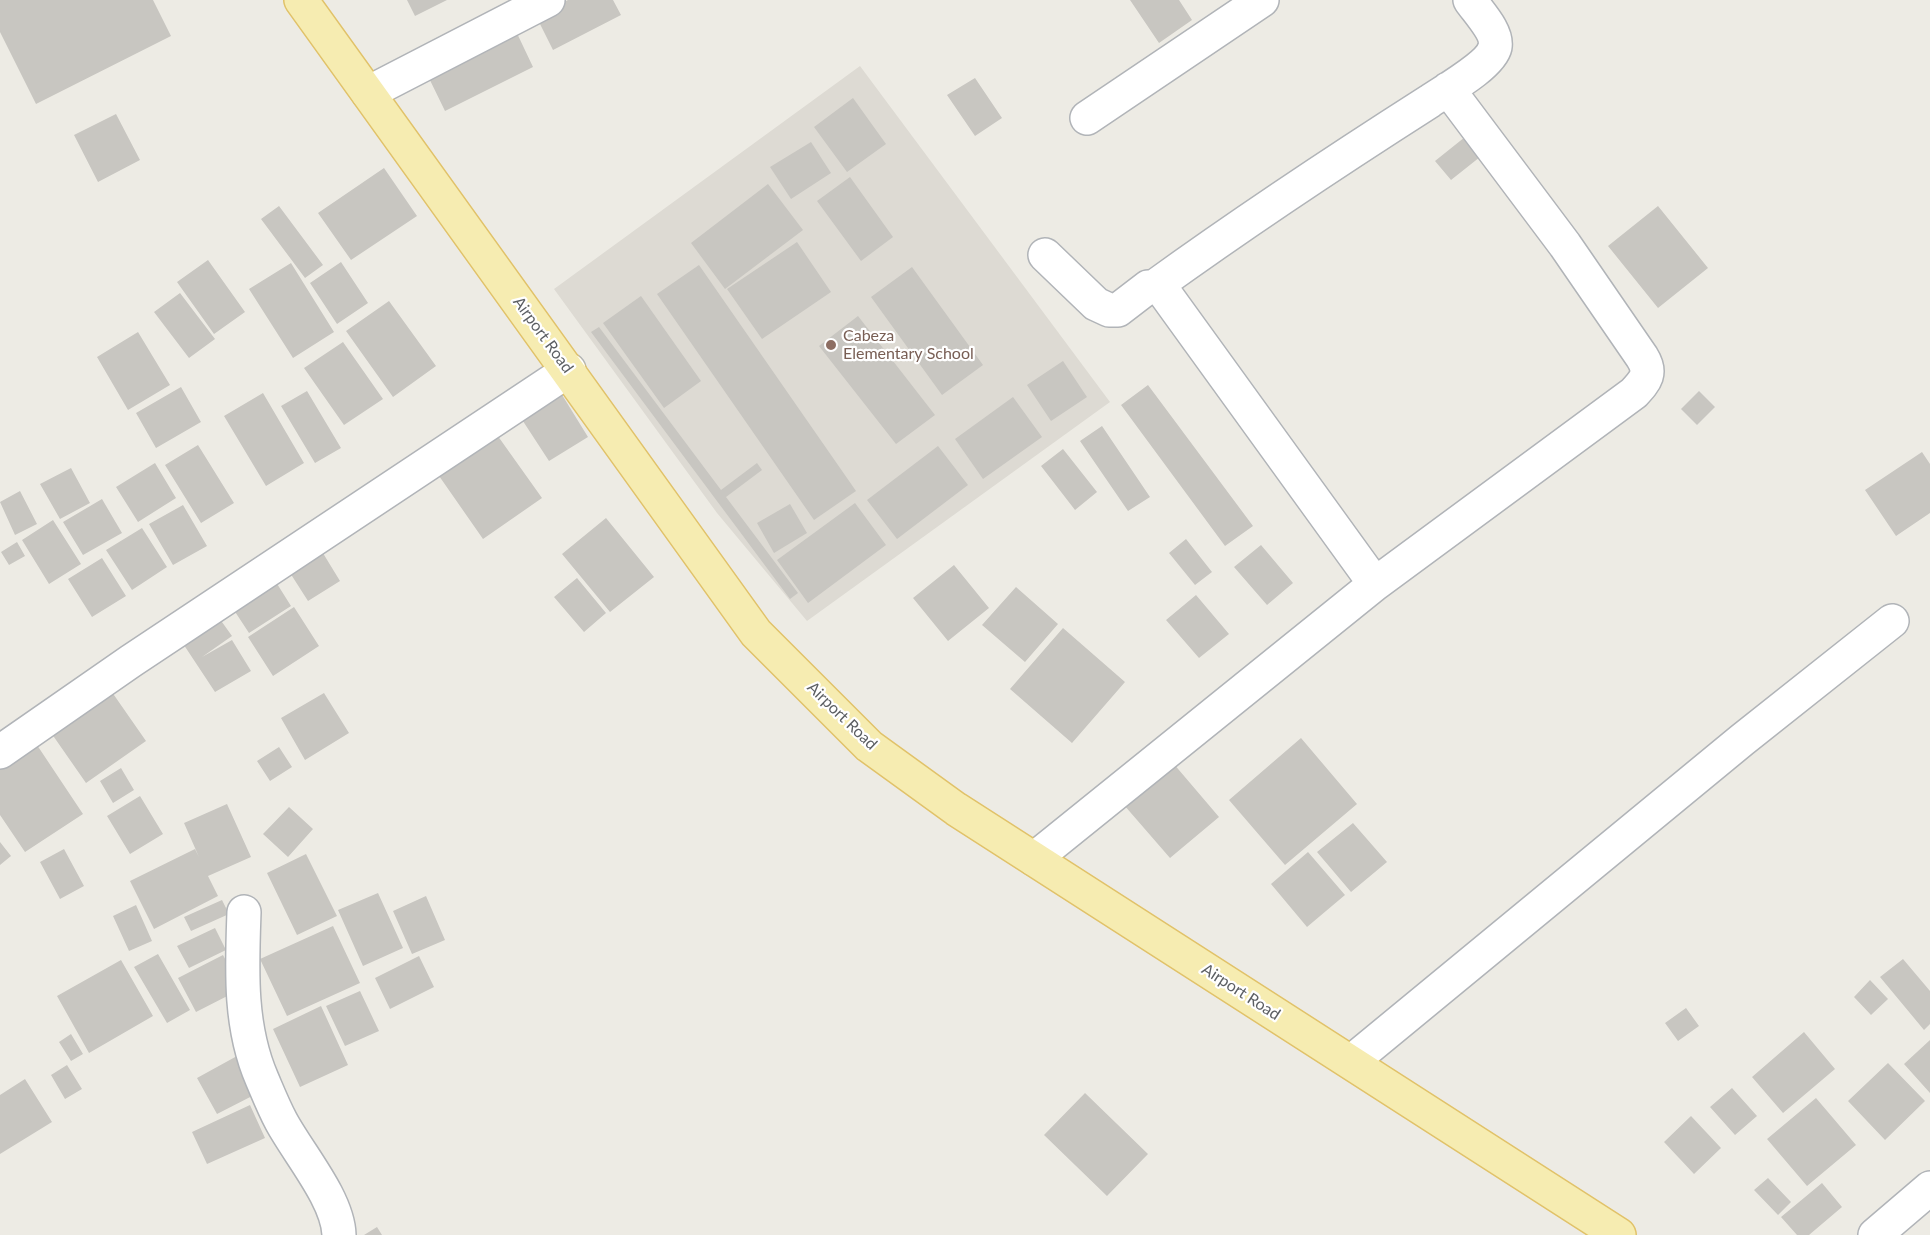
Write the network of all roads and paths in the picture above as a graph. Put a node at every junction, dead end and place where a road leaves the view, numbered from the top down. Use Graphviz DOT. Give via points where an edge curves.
graph roads {
  1 [pos="301,0"];
  2 [pos="548,0"];
  3 [pos="1262,0"];
  4 [pos="1470,0"];
  5 [pos="1448,89"];
  6 [pos="368,93"];
  7 [pos="1087,118"];
  8 [pos="1045,255"];
  9 [pos="1154,287"];
  10 [pos="569,370"];
  11 [pos="1375,584"];
  12 [pos="1892,621"];
  13 [pos="0,752"];
  14 [pos="1034,859"];
  15 [pos="244,912"];
  16 [pos="1351,1062"];
  17 [pos="1930,1188"];
  18 [pos="339,1235"];
  19 [pos="1619,1235"];
  20 [pos="1875,1235"];
  1 -- 6 [label="main road, Airport Road"];
  2 -- 6 [label="street"];
  3 -- 7 [label="street"];
  4 -- 5 [label="street" via="1496,38 1495,46 1488,60"];
  5 -- 9 [label="street" via="1278,198"];
  5 -- 11 [label="street" via="1571,254 1642,357 1648,376 1634,393"];
  6 -- 10 [label="main road, Airport Road"];
  8 -- 9 [label="street" via="1096,304 1109,310 1118,310"];
  9 -- 11 [label="street" via="1168,296"];
  10 -- 13 [label="street"];
  10 -- 14 [label="main road, Airport Road" via="756,633 869,746"];
  11 -- 14 [label="street"];
  12 -- 16 [label="street"];
  14 -- 16 [label="main road, Airport Road"];
  15 -- 18 [label="street" via="243,1007 260,1077 281,1122 330,1206"];
  16 -- 19 [label="main road, Airport Road"];
  17 -- 20 [label="street"];
}
